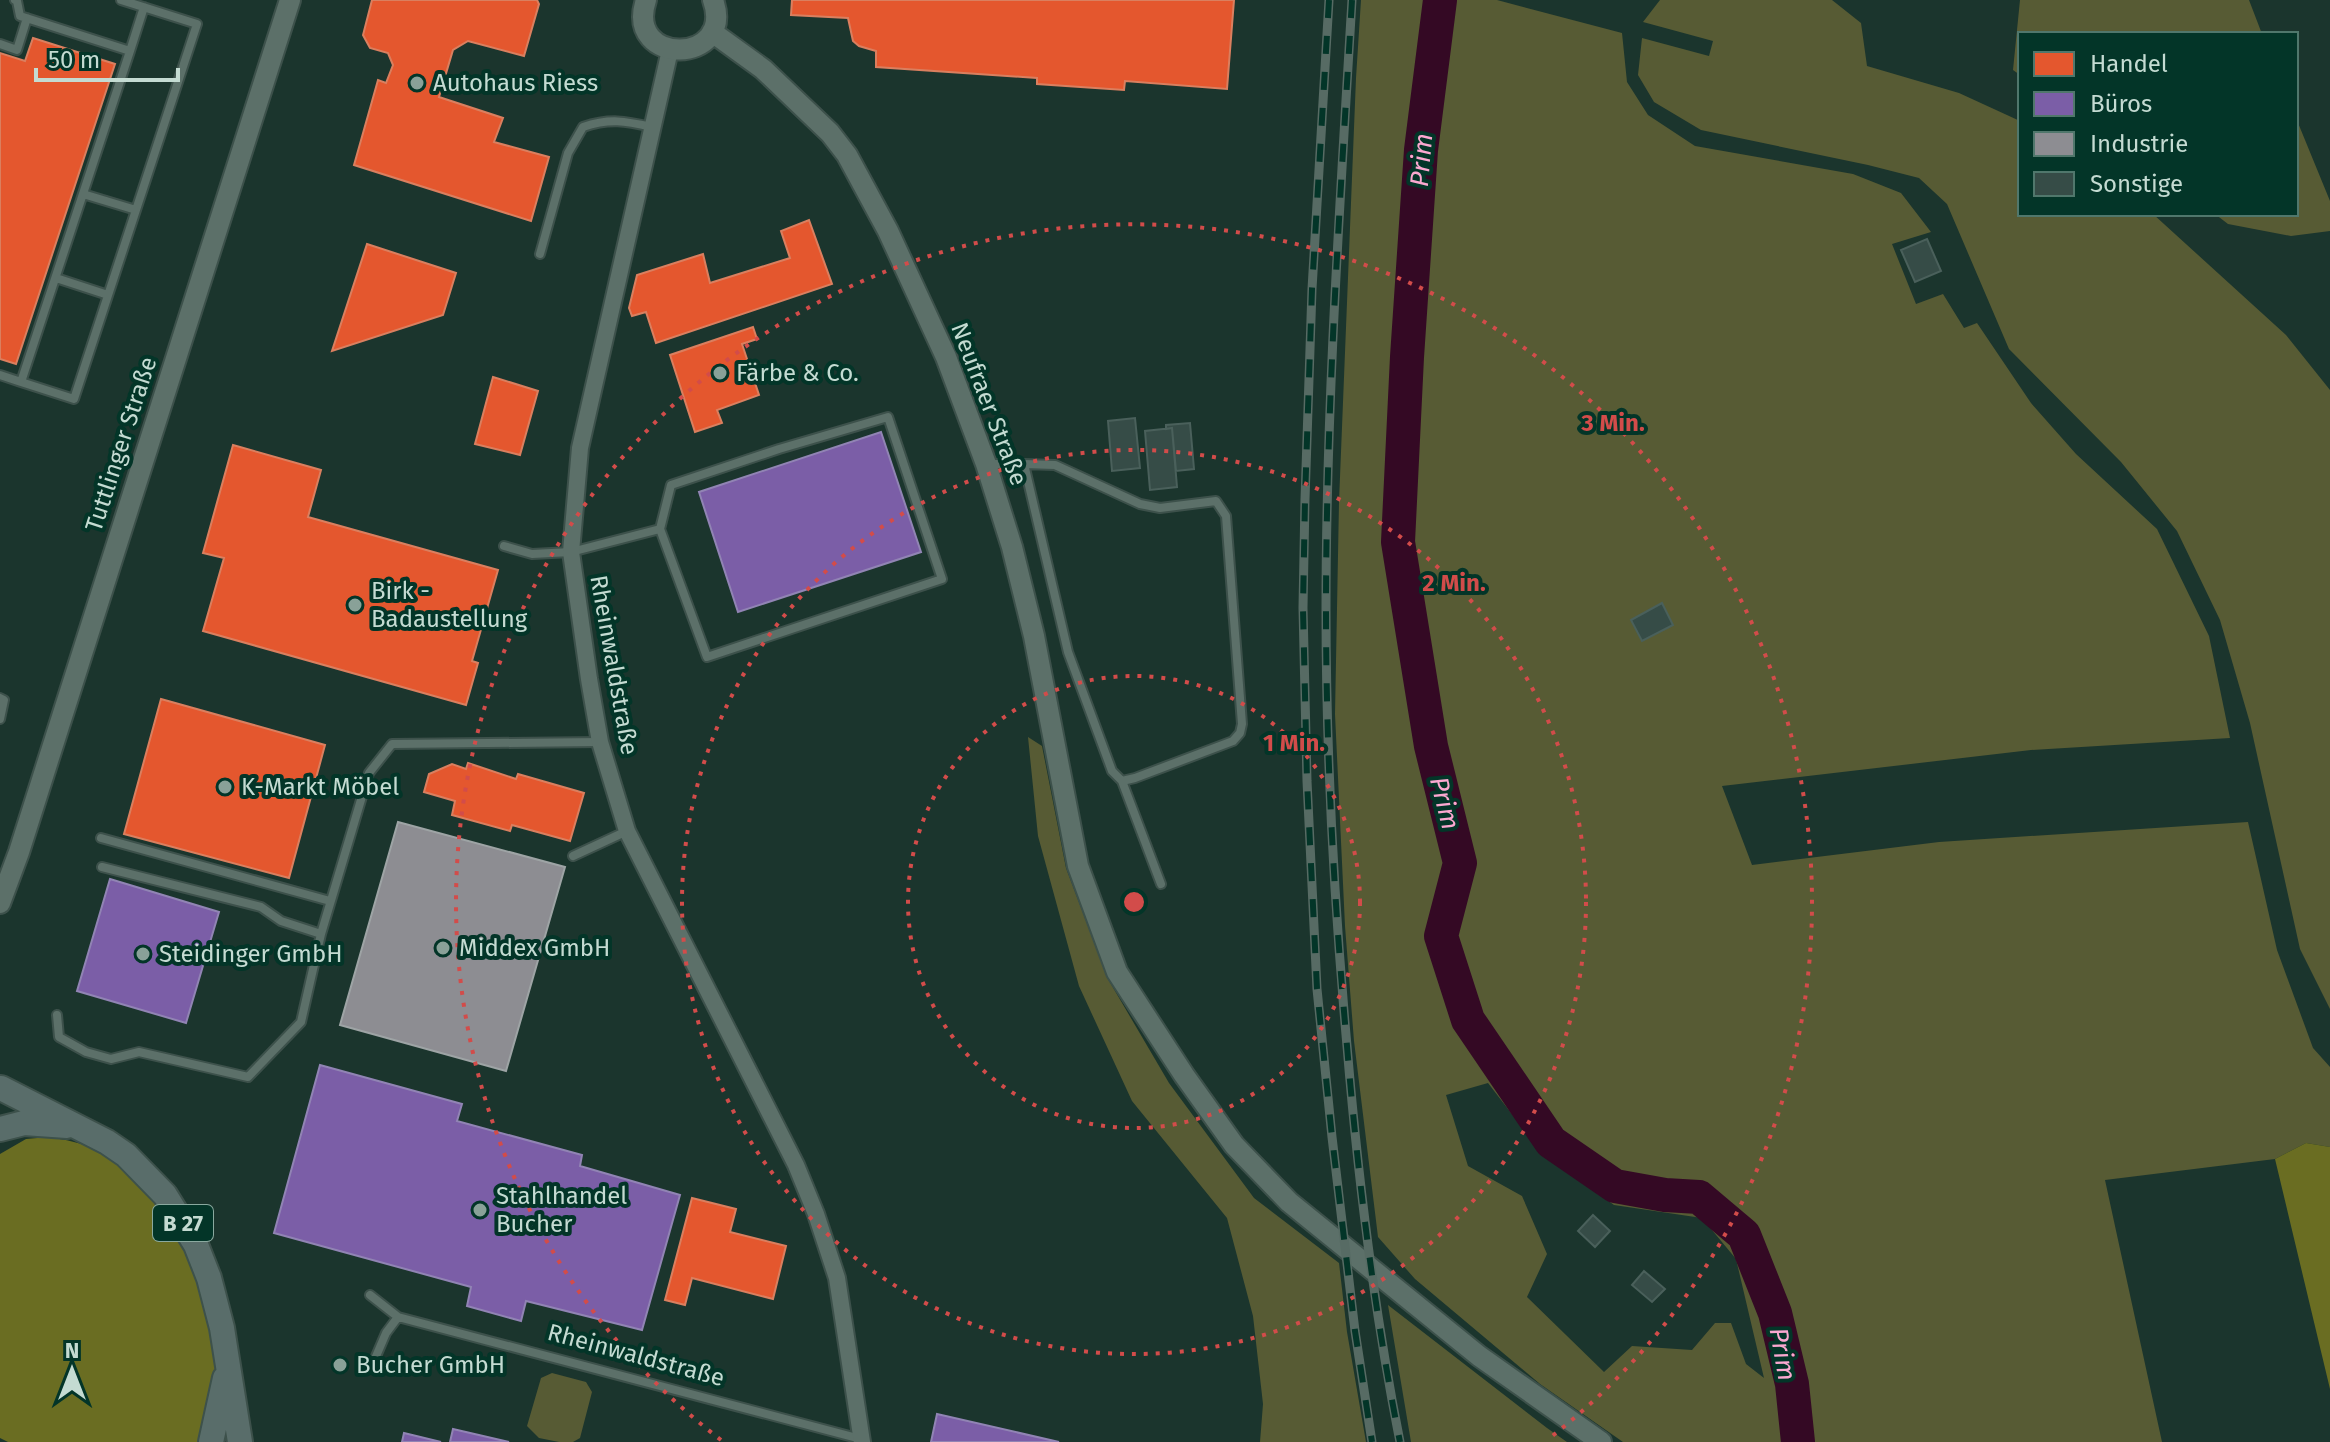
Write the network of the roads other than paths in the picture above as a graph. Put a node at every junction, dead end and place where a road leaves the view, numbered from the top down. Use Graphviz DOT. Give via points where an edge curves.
graph roads {
  1 [pos="15,0"];
  2 [pos="121,0"];
  3 [pos="290,0"];
  4 [pos="646,0"];
  5 [pos="713,0"];
  6 [pos="144,7"];
  7 [pos="27,18"];
  8 [pos="712,32"];
  9 [pos="0,44"];
  10 [pos="670,50"];
  11 [pos="130,51"];
  12 [pos="653,127"];
  13 [pos="83,194"];
  14 [pos="136,210"];
  15 [pos="540,254"];
  16 [pos="56,278"];
  17 [pos="108,295"];
  18 [pos="0,375"];
  19 [pos="21,382"];
  20 [pos="986,464"];
  21 [pos="1024,464"];
  22 [pos="660,529"];
  23 [pos="504,546"];
  24 [pos="571,552"];
  25 [pos="0,698"];
  26 [pos="0,719"];
  27 [pos="600,742"];
  28 [pos="1122,781"];
  29 [pos="627,831"];
  30 [pos="101,838"];
  31 [pos="573,856"];
  32 [pos="102,867"];
  33 [pos="1161,884"];
  34 [pos="330,901"];
  35 [pos="0,903"];
  36 [pos="321,934"];
  37 [pos="57,1015"];
  38 [pos="1,1087"];
  39 [pos="0,1118"];
  40 [pos="74,1127"];
  41 [pos="0,1129"];
  42 [pos="370,1295"];
  43 [pos="398,1317"];
  44 [pos="374,1361"];
  45 [pos="227,1364"];
  46 [pos="862,1440"];
  47 [pos="211,1442"];
  48 [pos="240,1442"];
  49 [pos="1601,1442"];
  1 -- 7 [label="lane" via="20,16"];
  2 -- 6 [label="lane"];
  3 -- 35 [label="street, Tuttlinger Straße"];
  4 -- 10 [label="street" via="646,30"];
  5 -- 8 [label="street"];
  6 -- 11 [label="lane"];
  6 -- 14 [label="lane" via="197,24"];
  7 -- 9 [label="lane" via="17,50"];
  7 -- 11 [label="lane"];
  8 -- 10 [label="street" via="693,49"];
  8 -- 20 [label="street, Neufraer Straße" via="763,69 847,155 946,357"];
  10 -- 12 [label="street, Rheinwaldstraße"];
  11 -- 13 [label="lane"];
  12 -- 15 [label="lane" via="619,120 583,127 568,153"];
  12 -- 24 [label="street, Rheinwaldstraße" via="580,448"];
  13 -- 14 [label="lane"];
  13 -- 16 [label="lane"];
  14 -- 17 [label="lane"];
  16 -- 17 [label="lane"];
  16 -- 19 [label="lane"];
  17 -- 19 [label="lane" via="74,399"];
  18 -- 19 [label="lane"];
  20 -- 21 [label="lane"];
  20 -- 49 [label="street, Neufraer Straße" via="1034,636 1078,866 1117,972 1234,1145 1289,1202 1479,1356"];
  21 -- 28 [label="lane" via="1068,652 1112,771"];
  21 -- 28 [label="lane" via="1055,465 1160,508 1216,501 1226,516 1240,733 1233,741"];
  22 -- 22 [label="lane" via="671,485 888,417 942,579 707,657"];
  22 -- 24 [label="lane"];
  23 -- 24 [label="lane" via="532,554"];
  24 -- 27 [label="street, Rheinwaldstraße"];
  25 -- 26 [label="lane"];
  27 -- 29 [label="street, Rheinwaldstraße"];
  27 -- 34 [label="lane" via="392,744 369,773"];
  28 -- 33 [label="lane"];
  29 -- 31 [label="lane"];
  29 -- 46 [label="street, Rheinwaldstraße" via="816,1214 837,1278"];
  30 -- 34 [label="lane"];
  32 -- 36 [label="lane" via="261,907 281,921"];
  34 -- 36 [label="lane"];
  36 -- 37 [label="lane" via="301,1022 248,1077 139,1052 111,1059 86,1052 59,1037"];
  38 -- 39 [label="main road"];
  38 -- 40 [label="main road"];
  40 -- 41 [label="main road, B 27" via="24,1123"];
  40 -- 45 [label="main road, B 27" via="126,1155 178,1215 209,1278"];
  42 -- 43 [label="lane"];
  43 -- 44 [label="lane"];
  43 -- 46 [label="lane, Rheinwaldstraße"];
  45 -- 47 [label="main road, B 27"];
  45 -- 48 [label="main road"];
}
